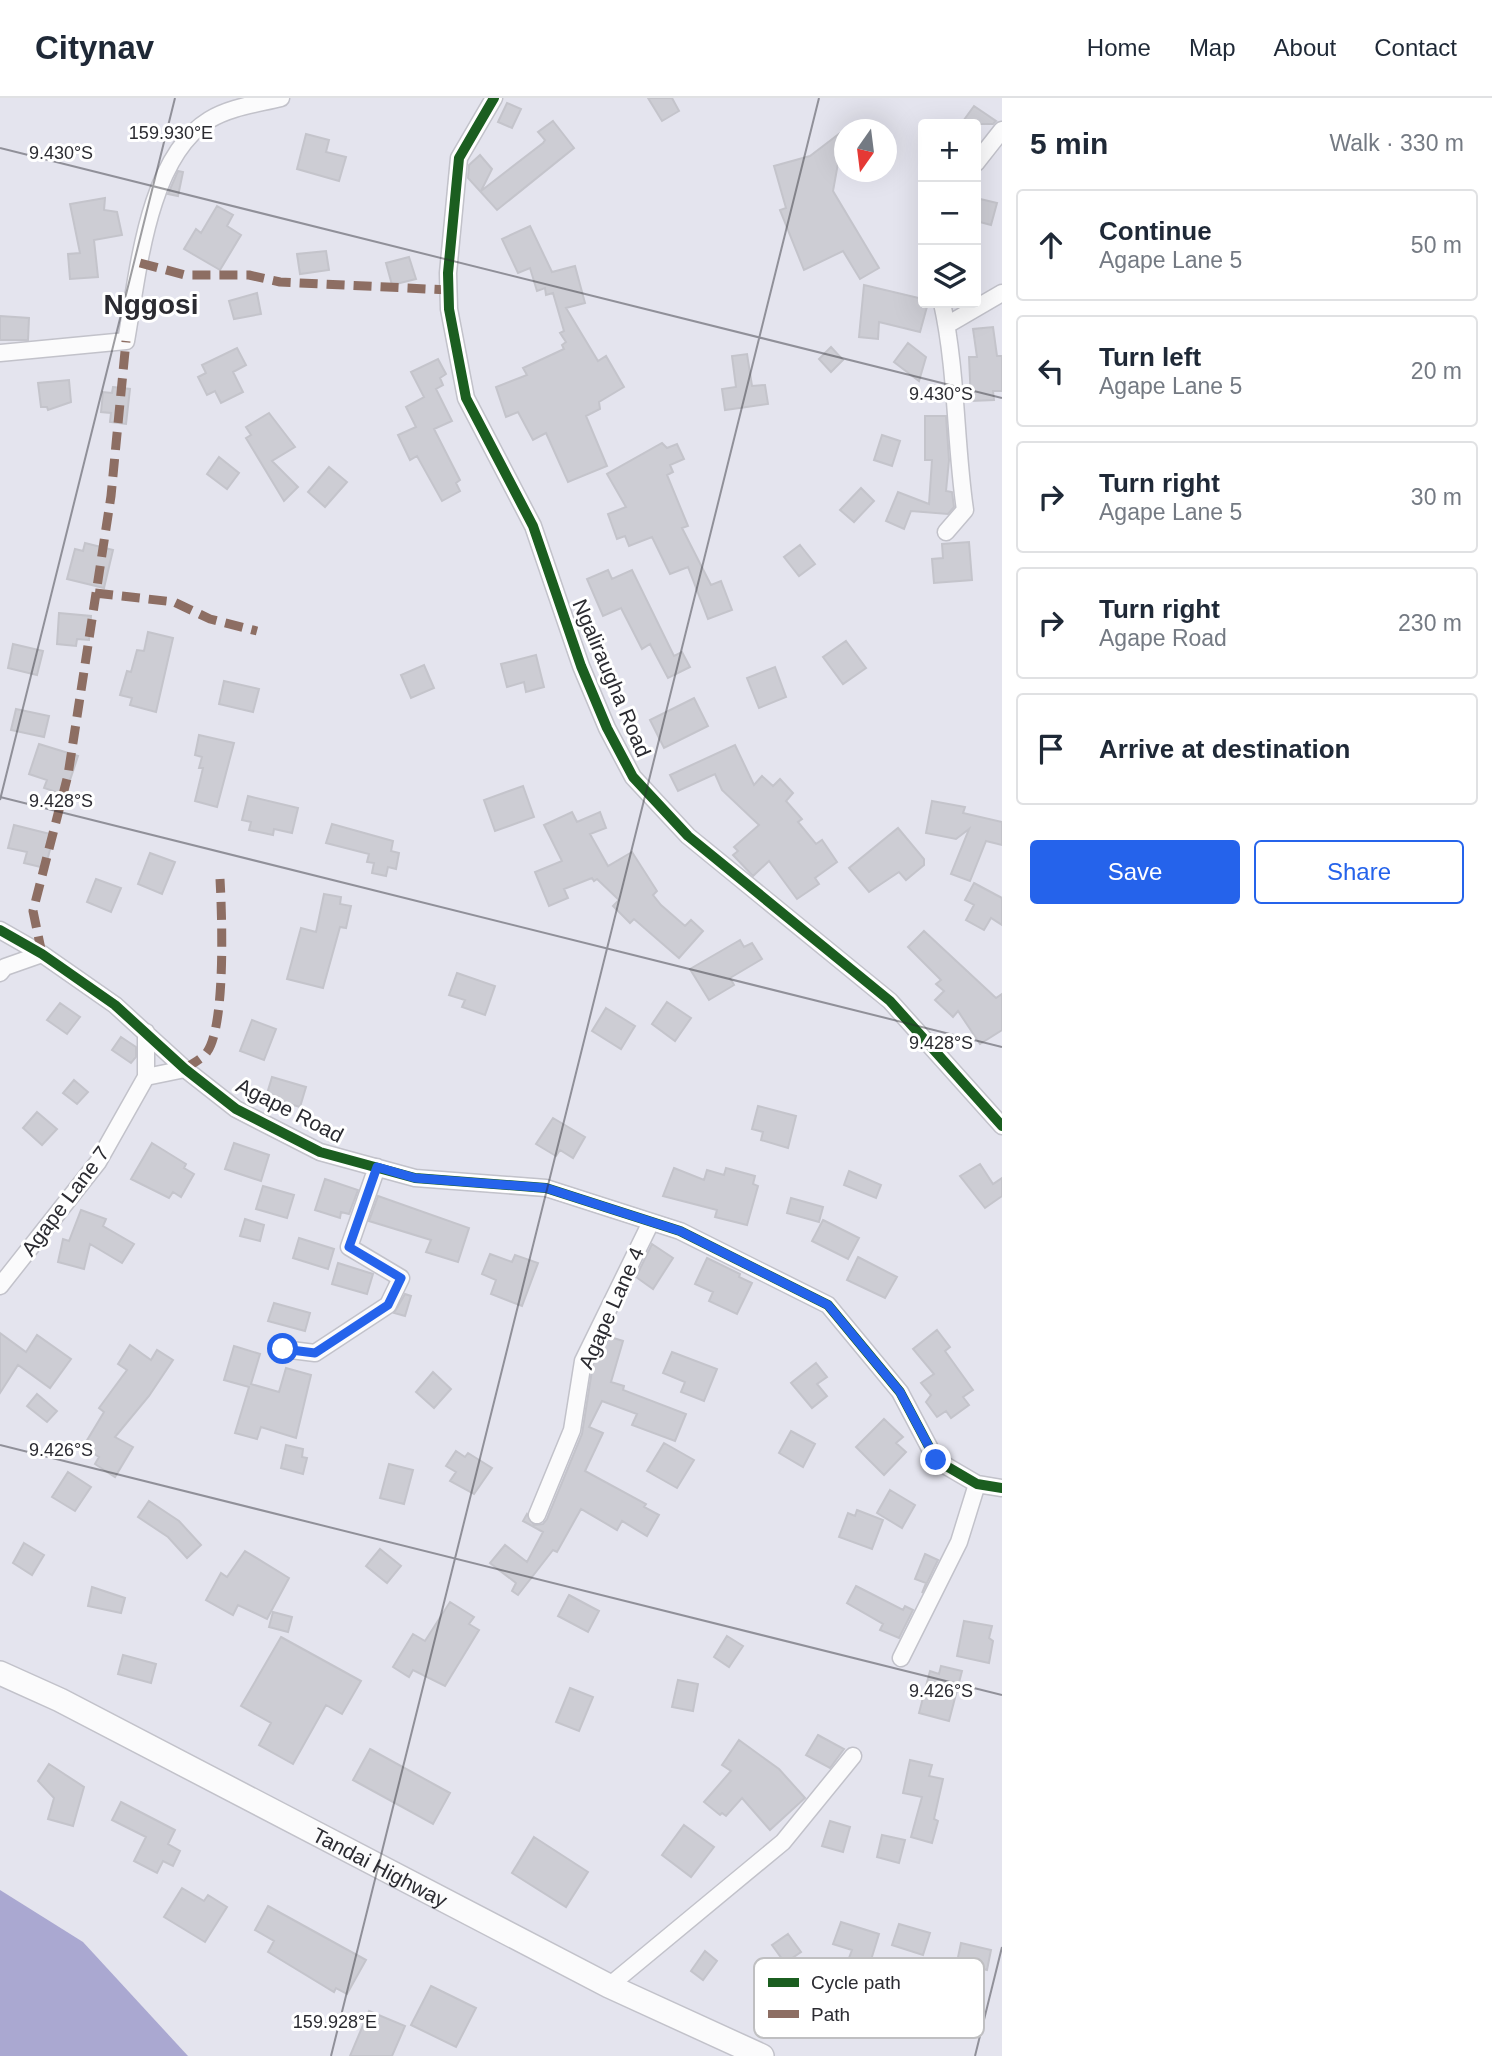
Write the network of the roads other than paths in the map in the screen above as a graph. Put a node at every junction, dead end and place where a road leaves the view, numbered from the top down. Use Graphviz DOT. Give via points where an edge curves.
graph roads {
  1 [pos="281,98"];
  2 [pos="494,98"];
  3 [pos="1002,130"];
  4 [pos="981,157"];
  5 [pos="1002,293"];
  6 [pos="943,308"];
  7 [pos="947,325"];
  8 [pos="0,353"];
  9 [pos="946,532"];
  10 [pos="0,930"];
  11 [pos="41,954"];
  12 [pos="0,973"];
  13 [pos="146,1032"];
  14 [pos="185,1069"];
  15 [pos="146,1077"];
  16 [pos="1002,1126"];
  17 [pos="377,1167"];
  18 [pos="651,1222"];
  19 [pos="0,1286"];
  20 [pos="283,1349"];
  21 [pos="977,1484"];
  22 [pos="1002,1488"];
  23 [pos="537,1515"];
  24 [pos="901,1658"];
  25 [pos="0,1673"];
  26 [pos="853,1756"];
  27 [pos="609,1986"];
  28 [pos="762,2056"];
  1 -- 8 [label="street" via="226,111 183,141 163,178 145,237 126,341"];
  2 -- 16 [label="street, Ngaliraugha Road" via="459,158 449,309 466,398 533,526 607,728 633,777 688,835 890,1001"];
  3 -- 4 [label="street"];
  5 -- 7 [label="street"];
  6 -- 7 [label="street"];
  7 -- 9 [label="street" via="965,510"];
  10 -- 11 [label="street, Agape Road"];
  11 -- 12 [label="street"];
  11 -- 13 [label="street, Agape Road"];
  13 -- 14 [label="street, Agape Road"];
  13 -- 15 [label="street, Agape Lane 7"];
  14 -- 15 [label="street"];
  14 -- 17 [label="street, Agape Road" via="248,1115 320,1152"];
  15 -- 19 [label="street, Agape Lane 7" via="98,1163"];
  17 -- 18 [label="street, Agape Road" via="415,1178 546,1188"];
  17 -- 20 [label="street" via="349,1247 401,1278 388,1305 315,1353"];
  18 -- 21 [label="street, Agape Road" via="680,1231 828,1305 900,1392 936,1460"];
  18 -- 23 [label="street, Agape Lane 4" via="583,1361 572,1430"];
  21 -- 22 [label="street, Agape Road"];
  21 -- 24 [label="street" via="959,1542"];
  25 -- 27 [label="main road, Tandai Highway"];
  26 -- 27 [label="street" via="783,1842"];
  27 -- 28 [label="main road, Tandai Highway"];
}
